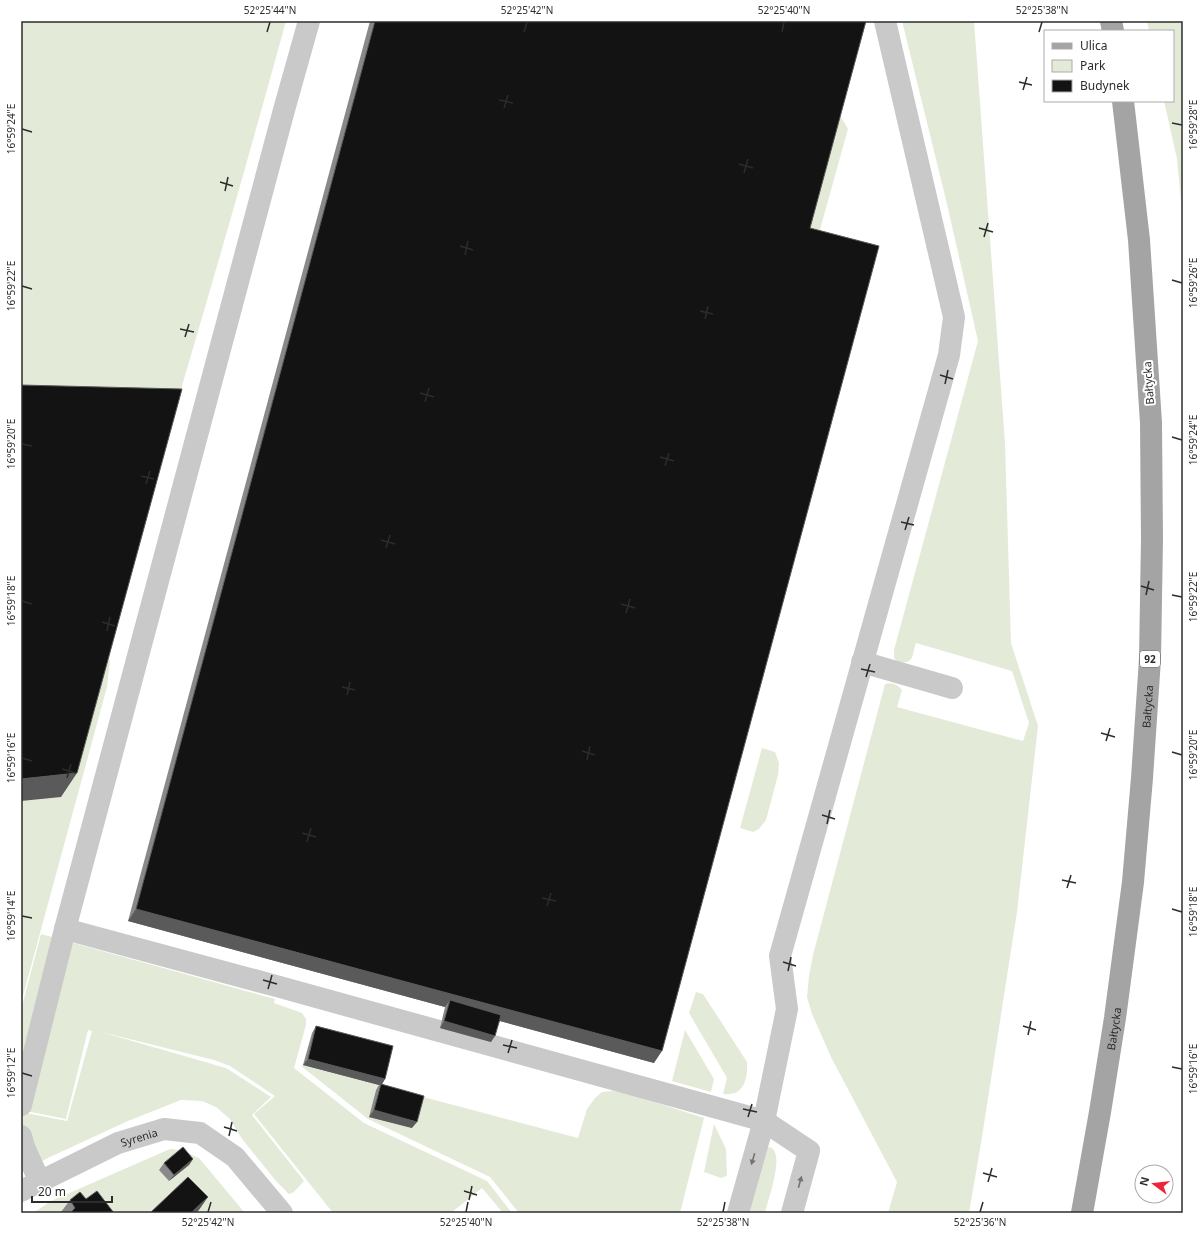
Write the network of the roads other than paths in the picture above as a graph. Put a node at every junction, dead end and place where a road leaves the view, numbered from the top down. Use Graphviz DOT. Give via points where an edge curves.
graph roads {
  1 [pos="309,21"];
  2 [pos="884,21"];
  3 [pos="1123,102"];
  4 [pos="862,662"];
  5 [pos="952,688"];
  6 [pos="65,929"];
  7 [pos="21,1105"];
  8 [pos="764,1121"];
  9 [pos="21,1136"];
  10 [pos="30,1187"];
  11 [pos="282,1213"];
  12 [pos="738,1213"];
  13 [pos="792,1213"];
  14 [pos="1082,1213"];
  1 -- 6 [label="street"];
  2 -- 4 [label="street" via="954,317 949,355"];
  3 -- 14 [label="main road, Bałtycka / 92" via="1139,240 1151,423 1150,659 1133,882 1115,1018"];
  4 -- 5 [label="street"];
  4 -- 8 [label="street" via="780,956 787,1009"];
  6 -- 7 [label="street"];
  6 -- 8 [label="street"];
  8 -- 12 [label="street, one-way"];
  13 -- 8 [label="street, one-way" via="809,1151"];
  9 -- 10 [label="street"];
  10 -- 11 [label="street, Syrenia" via="118,1143 164,1129 200,1133 235,1157"];
}
